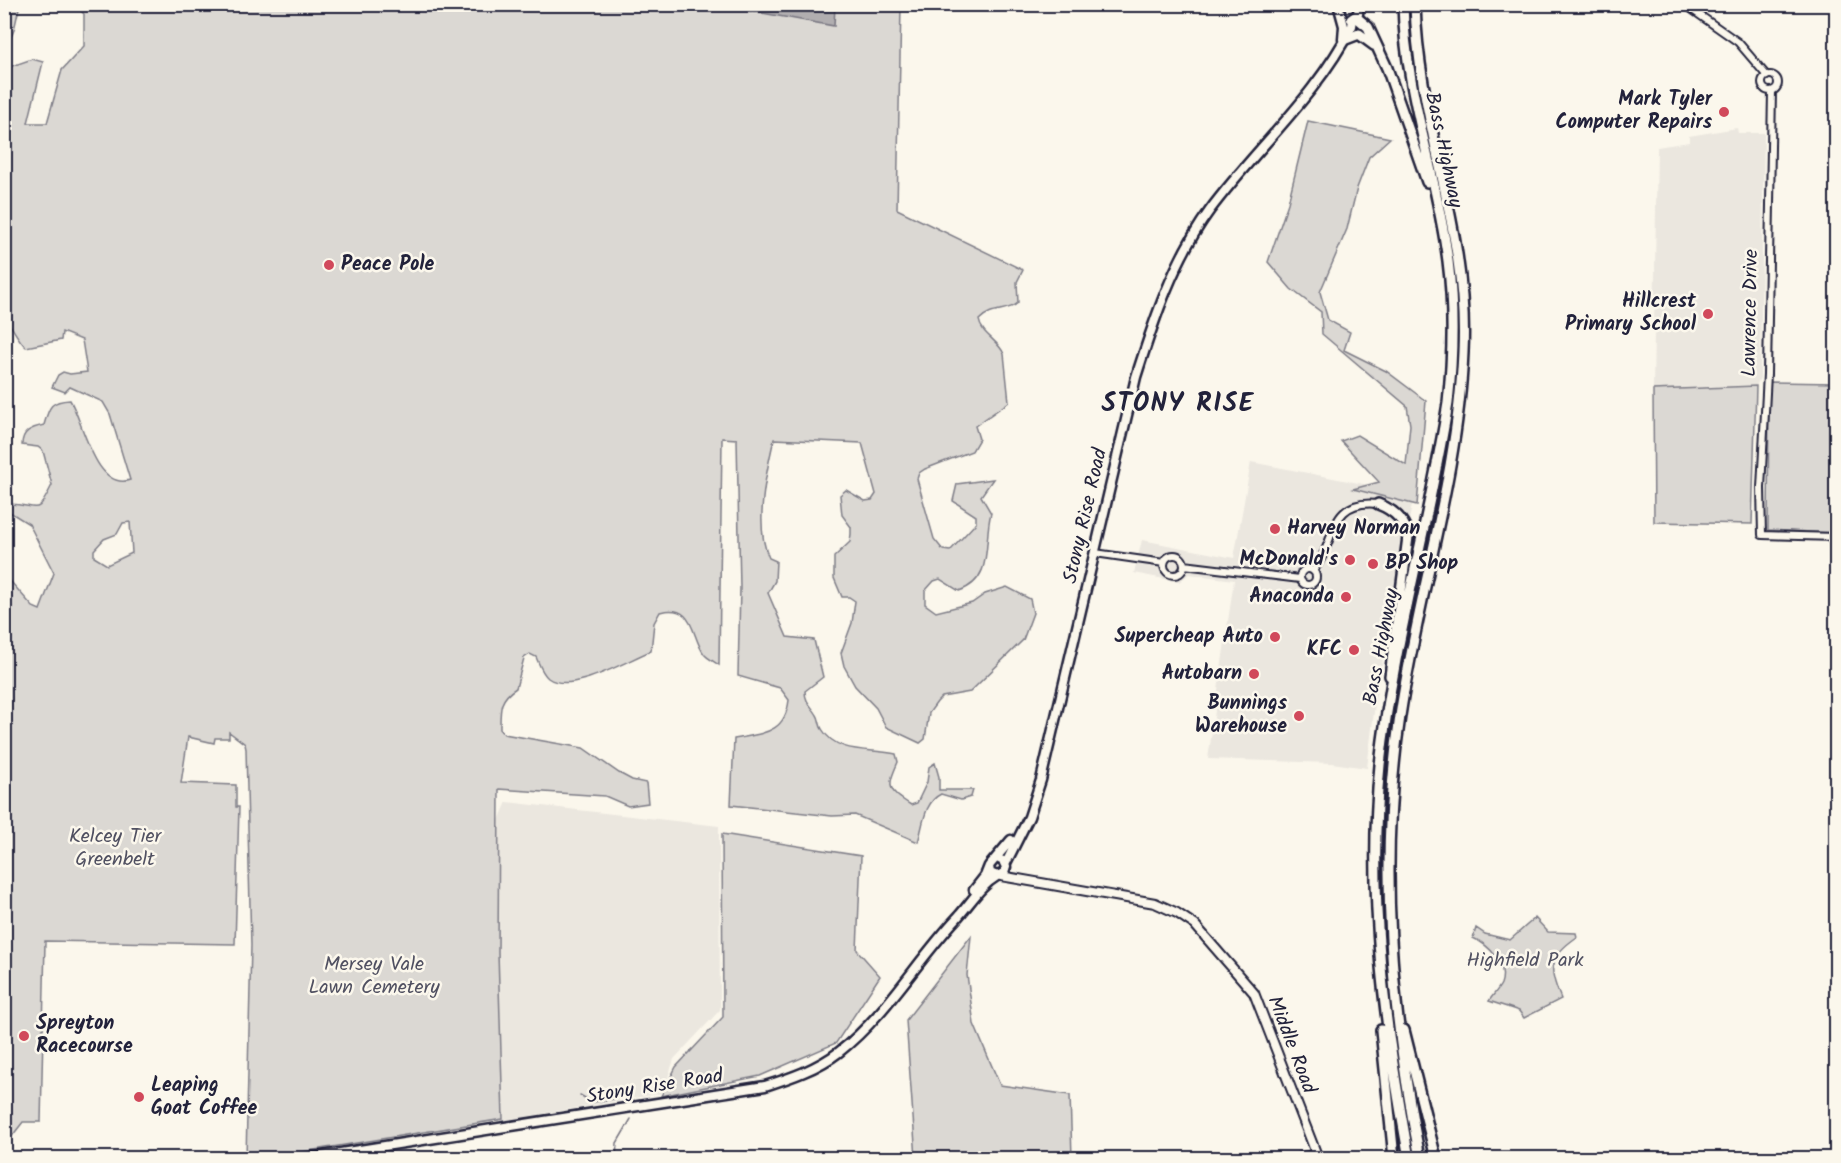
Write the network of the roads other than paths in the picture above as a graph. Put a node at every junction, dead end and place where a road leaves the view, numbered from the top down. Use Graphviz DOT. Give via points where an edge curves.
graph roads {
  1 [pos="1338,4"];
  2 [pos="1359,4"];
  3 [pos="1404,4"];
  4 [pos="1415,4"];
  5 [pos="1684,4"];
  6 [pos="1342,17"];
  7 [pos="1354,18"];
  8 [pos="1343,42"];
  9 [pos="1376,46"];
  10 [pos="1767,76"];
  11 [pos="1772,91"];
  12 [pos="1445,242"];
  13 [pos="1378,504"];
  14 [pos="1836,537"];
  15 [pos="1095,552"];
  16 [pos="1164,563"];
  17 [pos="1184,565"];
  18 [pos="1313,571"];
  19 [pos="1300,579"];
  20 [pos="1388,714"];
  21 [pos="1034,801"];
  22 [pos="997,858"];
  23 [pos="1006,865"];
  24 [pos="989,866"];
  25 [pos="999,876"];
  26 [pos="1023,879"];
  27 [pos="1376,913"];
  28 [pos="946,929"];
  29 [pos="1391,963"];
  30 [pos="1316,1156"];
  31 [pos="309,1158"];
  32 [pos="1222,1158"];
  33 [pos="1394,1158"];
  34 [pos="1409,1158"];
  35 [pos="1420,1158"];
  36 [pos="1436,1158"];
  1 -- 6 [label="main road, Stony Rise Road"];
  2 -- 7 [label="main road, Stony Rise Road"];
  3 -- 12 [label="highway, Bass Highway" via="1409,79"];
  4 -- 29 [label="highway, Bass Highway" via="1423,89 1459,254 1464,314 1452,453 1414,636 1393,767 1388,890"];
  5 -- 10 [label="street" via="1738,42"];
  6 -- 7 [label="main road"];
  6 -- 8 [label="main road, Stony Rise Road"];
  7 -- 8 [label="main road, Stony Rise Road"];
  7 -- 9 [label="highway" via="1366,24"];
  8 -- 9 [label="highway" via="1359,34"];
  8 -- 15 [label="main road, Stony Rise Road" via="1325,72 1209,212 1186,248 1156,316 1136,377"];
  9 -- 12 [label="highway" via="1387,68"];
  10 -- 11 [label="street" via="1762,87"];
  10 -- 11 [label="street" via="1778,81"];
  11 -- 14 [label="street, Lawrence Drive" via="1762,535"];
  12 -- 20 [label="highway, Bass Highway" via="1452,313 1448,403"];
  13 -- 18 [label="street" via="1346,509 1333,527 1326,553"];
  13 -- 20 [label="highway" via="1398,516 1408,537 1390,663"];
  15 -- 16 [label="street"];
  15 -- 21 [label="main road, Stony Rise Road"];
  16 -- 17 [label="street" via="1173,554 1180,556"];
  16 -- 17 [label="street" via="1173,575 1179,574"];
  17 -- 19 [label="street"];
  18 -- 19 [label="street" via="1305,570"];
  18 -- 19 [label="street" via="1316,577 1312,584 1306,585"];
  20 -- 27 [label="highway, Bass Highway" via="1377,820"];
  21 -- 22 [label="main road, Stony Rise Road"];
  21 -- 23 [label="main road, Stony Rise Road"];
  22 -- 23 [label="main road"];
  22 -- 24 [label="main road, Stony Rise Road"];
  23 -- 25 [label="main road, Stony Rise Road"];
  23 -- 26 [label="main road, Middle Road"];
  24 -- 25 [label="main road" via="990,873"];
  24 -- 28 [label="main road, Stony Rise Road"];
  25 -- 26 [label="main road, Middle Road"];
  25 -- 28 [label="main road, Stony Rise Road"];
  26 -- 30 [label="main road, Middle Road" via="1155,903 1194,925 1254,993"];
  27 -- 33 [label="highway" via="1378,993"];
  27 -- 34 [label="highway, Bass Highway" via="1384,1008"];
  28 -- 31 [label="main road, Stony Rise Road" via="861,1033 837,1053 791,1077 765,1086"];
  29 -- 35 [label="highway, Bass Highway" via="1401,1052"];
  29 -- 36 [label="highway" via="1406,1042"];
  30 -- 32 [label="street"];
}
